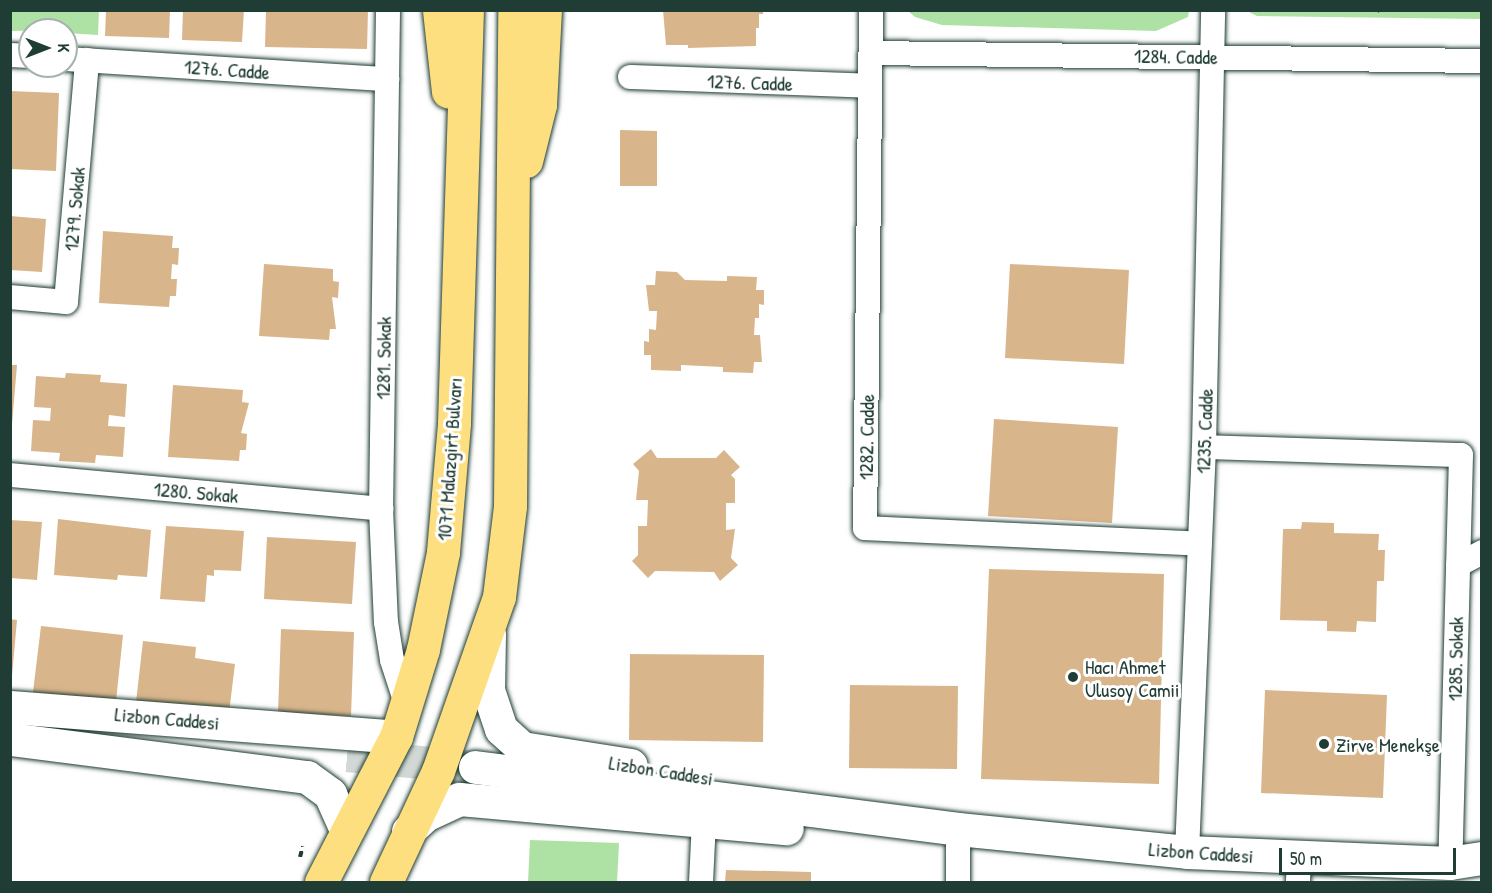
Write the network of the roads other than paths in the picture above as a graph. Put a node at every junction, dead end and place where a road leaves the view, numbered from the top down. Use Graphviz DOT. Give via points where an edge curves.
graph roads {
  1 [pos="388,10"];
  2 [pos="439,10"];
  3 [pos="466,10"];
  4 [pos="514,10"];
  5 [pos="545,10"];
  6 [pos="871,10"];
  7 [pos="1213,10"];
  8 [pos="871,53"];
  9 [pos="1212,56"];
  10 [pos="78,59"];
  11 [pos="1482,62"];
  12 [pos="630,77"];
  13 [pos="75,78"];
  14 [pos="387,78"];
  15 [pos="870,86"];
  16 [pos="463,159"];
  17 [pos="513,219"];
  18 [pos="10,297"];
  19 [pos="1204,447"];
  20 [pos="10,475"];
  21 [pos="381,509"];
  22 [pos="1200,543"];
  23 [pos="1482,552"];
  24 [pos="1458,565"];
  25 [pos="489,634"];
  26 [pos="406,703"];
  27 [pos="10,706"];
  28 [pos="10,719"];
  29 [pos="396,737"];
  30 [pos="10,739"];
  31 [pos="347,755"];
  32 [pos="475,767"];
  33 [pos="704,821"];
  34 [pos="921,823"];
  35 [pos="958,829"];
  36 [pos="346,830"];
  37 [pos="408,831"];
  38 [pos="1186,852"];
  39 [pos="1466,860"];
  40 [pos="1298,870"];
  41 [pos="321,882"];
  42 [pos="386,882"];
  43 [pos="701,882"];
  44 [pos="958,882"];
  1 -- 14 [label="street, 1281. Sokak"];
  2 -- 16 [label="main road" via="450,105"];
  3 -- 16 [label="main road, 1071 Malazgirt Bulvarı"];
  4 -- 17 [label="main road"];
  5 -- 17 [label="main road" via="540,105"];
  6 -- 8 [label="street, 1282. Cadde"];
  7 -- 9 [label="street, 1235. Cadde"];
  8 -- 9 [label="street, 1284. Cadde"];
  8 -- 15 [label="street, 1282. Cadde"];
  9 -- 11 [label="street, 1284. Cadde"];
  9 -- 19 [label="street, 1235. Cadde"];
  10 -- 14 [label="street, 1276. Cadde"];
  12 -- 15 [label="street, 1276. Cadde"];
  13 -- 18 [label="street, 1279. Sokak" via="66,302"];
  14 -- 21 [label="street, 1281. Sokak"];
  15 -- 22 [label="street, 1282. Cadde" via="865,528"];
  16 -- 26 [label="main road, 1071 Malazgirt Bulvarı" via="448,507 431,615"];
  17 -- 25 [label="main road" via="510,506 499,597"];
  19 -- 22 [label="street, 1235. Cadde"];
  19 -- 24 [label="street, 1285. Sokak" via="1461,455"];
  20 -- 21 [label="street, 1280. Sokak"];
  21 -- 26 [label="street, 1281. Sokak" via="386,622 392,660"];
  22 -- 38 [label="street, 1235. Cadde"];
  23 -- 24 [label="street"];
  24 -- 39 [label="street, 1285. Sokak"];
  25 -- 34 [label="main road, Lizbon Caddesi" via="488,690 501,729 522,748 820,795"];
  25 -- 37 [label="main road" via="438,771"];
  26 -- 29 [label="main road, 1071 Malazgirt Bulvarı"];
  27 -- 29 [label="main road, Lizbon Caddesi"];
  28 -- 31 [label="main road, Lizbon Caddesi"];
  29 -- 36 [label="main road, 1071 Malazgirt Bulvarı"];
  30 -- 36 [label="main road, Lizbon Caddesi" via="308,777 330,794"];
  32 -- 34 [label="main road, Lizbon Caddesi"];
  33 -- 34 [label="main road, Lizbon Caddesi" via="819,830"];
  33 -- 37 [label="main road, Lizbon Caddesi" via="459,799 425,814"];
  33 -- 43 [label="street"];
  34 -- 35 [label="main road, Lizbon Caddesi"];
  35 -- 38 [label="main road, Lizbon Caddesi"];
  35 -- 44 [label="street"];
  36 -- 41 [label="main road, 1071 Malazgirt Bulvarı"];
  37 -- 42 [label="main road"];
  38 -- 40 [label="main road, Lizbon Caddesi"];
  39 -- 40 [label="main road, Lizbon Caddesi"];
}
